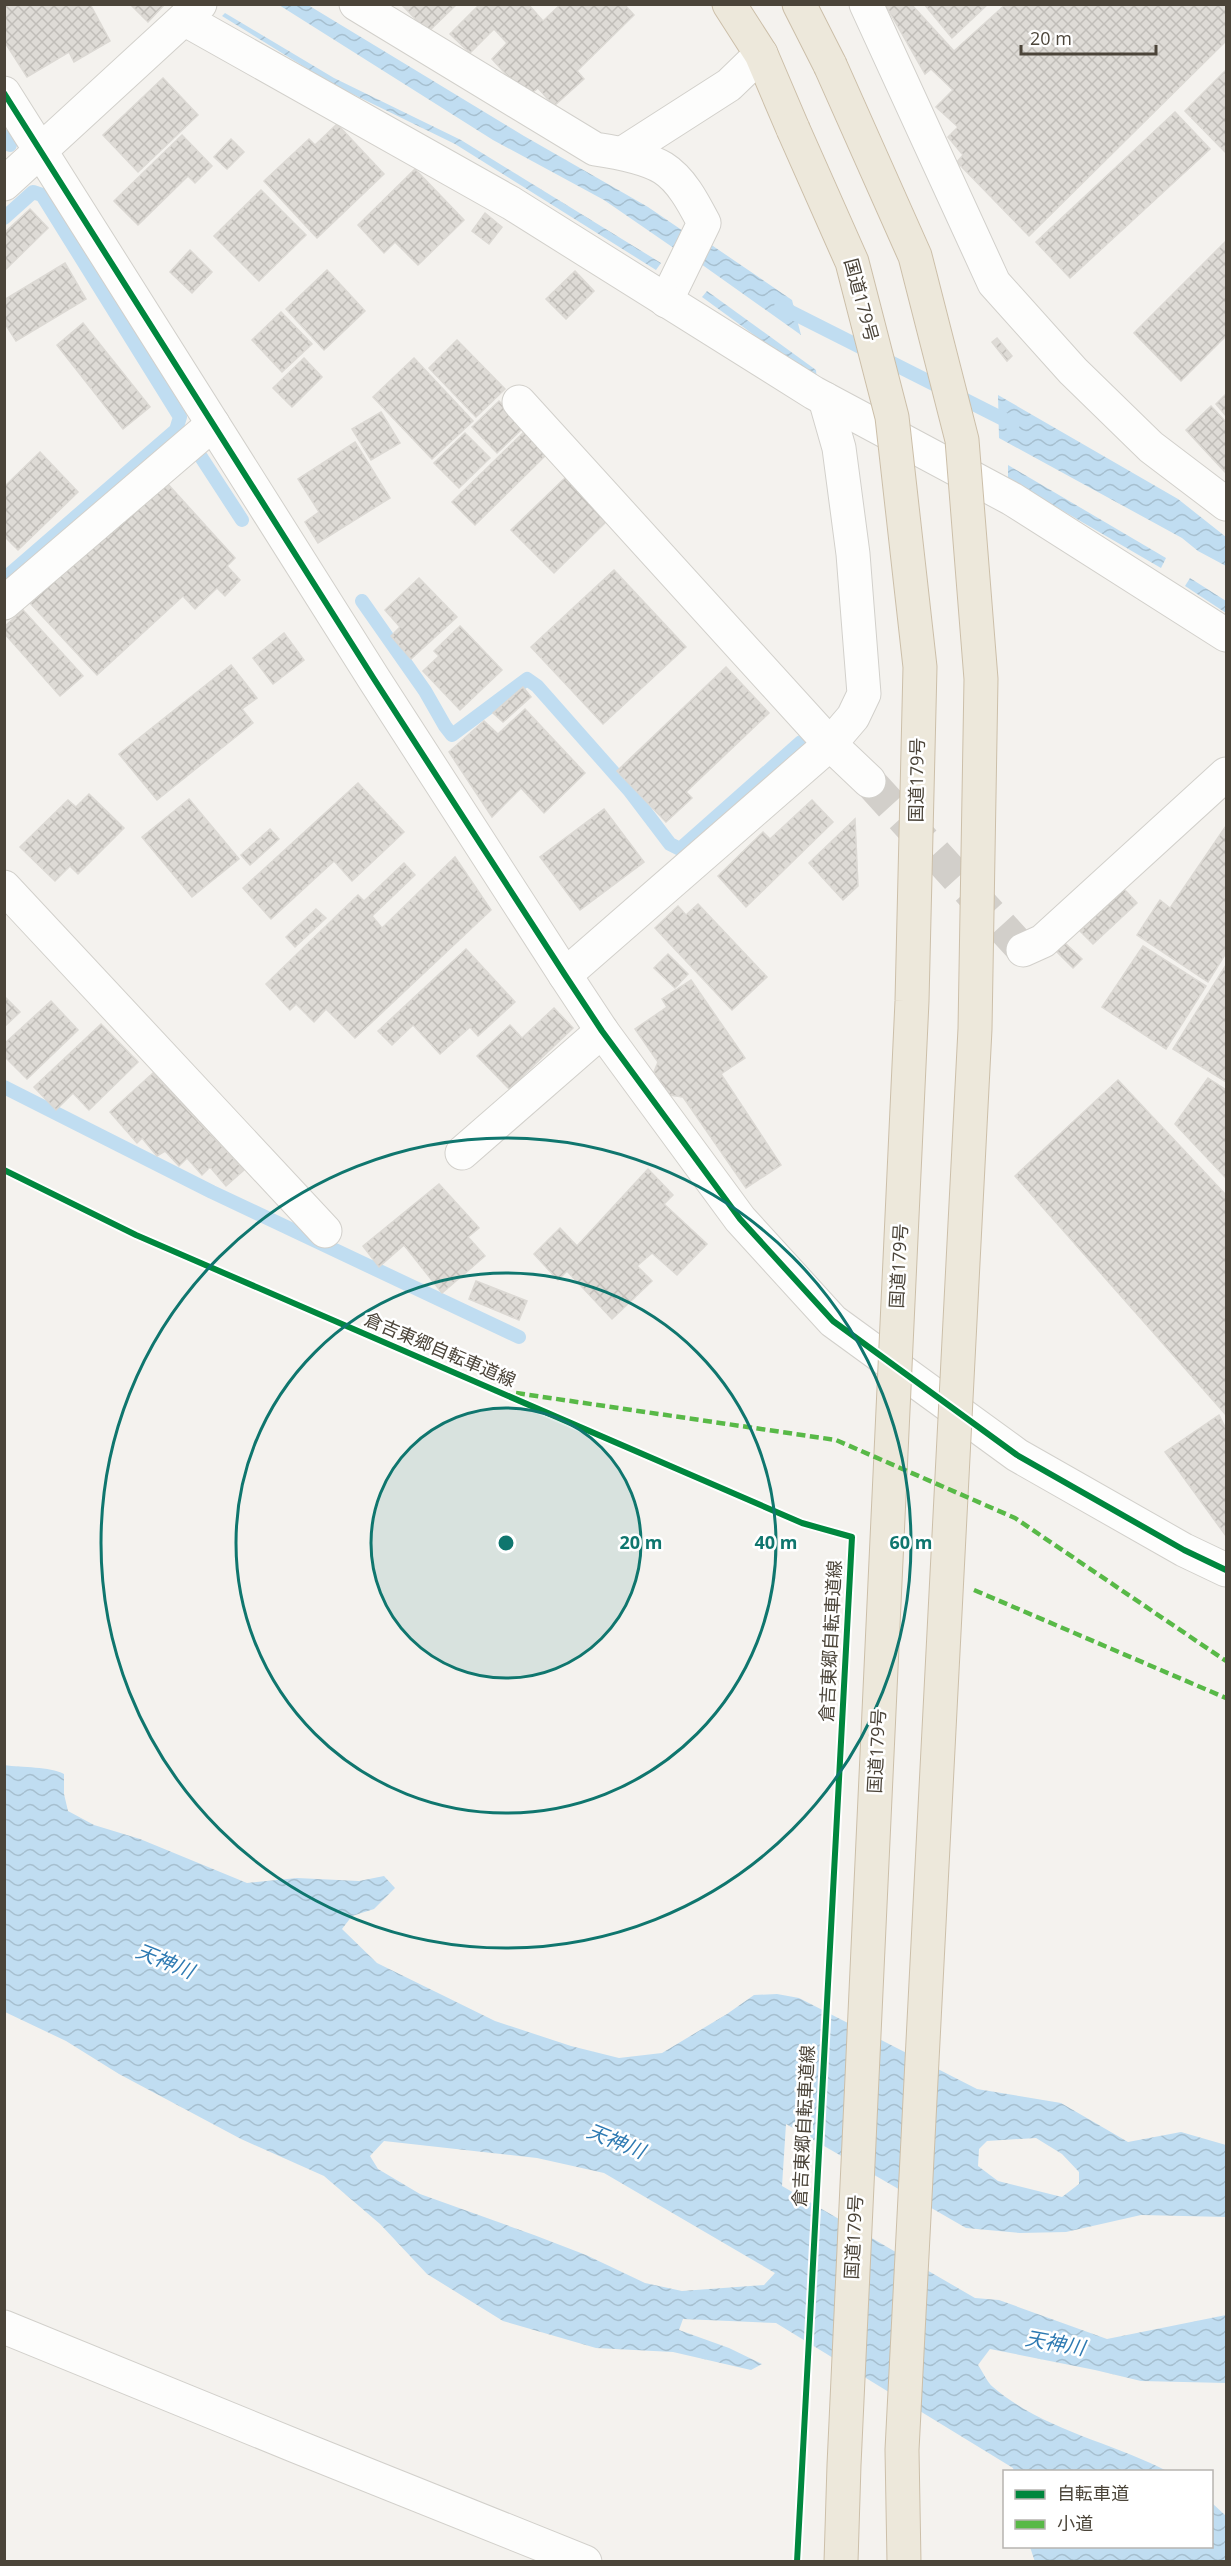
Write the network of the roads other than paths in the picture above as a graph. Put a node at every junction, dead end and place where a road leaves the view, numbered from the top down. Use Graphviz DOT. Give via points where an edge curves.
graph roads {
  1 [pos="356,4"];
  2 [pos="729,4"];
  3 [pos="799,4"];
  4 [pos="866,4"];
  5 [pos="192,12"];
  6 [pos="761,54"];
  7 [pos="4,93"];
  8 [pos="41,151"];
  9 [pos="623,153"];
  10 [pos="4,184"];
  11 [pos="666,301"];
  12 [pos="825,399"];
  13 [pos="519,402"];
  14 [pos="213,424"];
  15 [pos="1226,504"];
  16 [pos="4,603"];
  17 [pos="1227,635"];
  18 [pos="831,744"];
  19 [pos="1227,774"];
  20 [pos="869,781"];
  21 [pos="4,887"];
  22 [pos="1023,950"];
  23 [pos="565,975"];
  24 [pos="602,1031"];
  25 [pos="462,1153"];
  26 [pos="325,1231"];
  27 [pos="1227,1570"];
  28 [pos="4,2327"];
  29 [pos="585,2562"];
  30 [pos="841,2562"];
  31 [pos="904,2562"];
  1 -- 9 [label="street" via="595,149"];
  2 -- 6 [label="highway, 国道179号"];
  3 -- 31 [label="highway, bridge" via="915,256 962,440 981,679 975,1029 902,2450"];
  4 -- 15 [label="street" via="994,283 1073,371 1151,447"];
  5 -- 8 [label="street"];
  5 -- 11 [label="street"];
  6 -- 9 [label="street" via="729,84"];
  6 -- 30 [label="highway, 国道179号, bridge" via="852,262 892,417 920,667 911,1013"];
  7 -- 8 [label="street"];
  8 -- 10 [label="street"];
  8 -- 14 [label="street"];
  9 -- 11 [label="street" via="663,168 689,195 704,224"];
  11 -- 12 [label="street"];
  12 -- 17 [label="street" via="1012,499"];
  12 -- 18 [label="street" via="839,448 853,554 864,694"];
  13 -- 18 [label="street"];
  14 -- 16 [label="street"];
  14 -- 23 [label="street"];
  18 -- 20 [label="street"];
  18 -- 23 [label="street"];
  19 -- 22 [label="street" via="1043,941"];
  21 -- 26 [label="street"];
  23 -- 24 [label="street"];
  24 -- 25 [label="street"];
  24 -- 27 [label="street" via="740,1219 833,1321 1017,1455 1184,1550"];
  28 -- 29 [label="street"];
}
